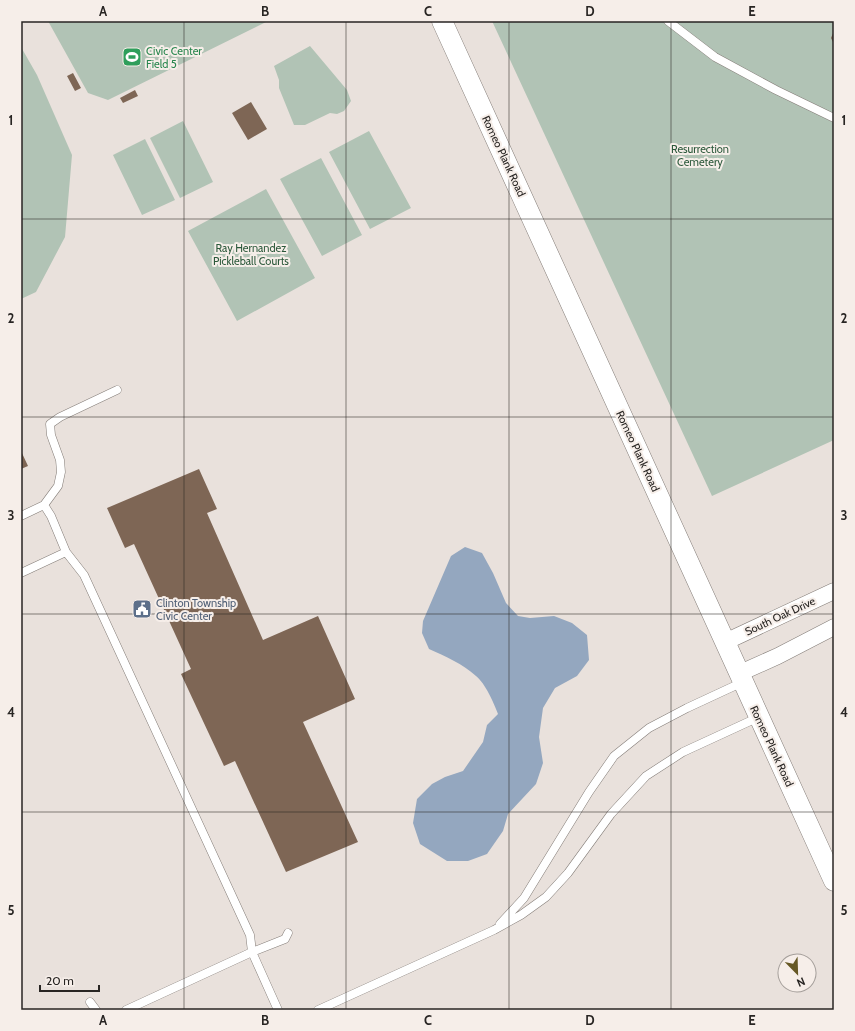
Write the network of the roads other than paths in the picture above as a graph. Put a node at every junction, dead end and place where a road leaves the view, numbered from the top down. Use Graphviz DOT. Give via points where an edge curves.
graph roads {
  1 [pos="442,21"];
  2 [pos="668,21"];
  3 [pos="834,118"];
  4 [pos="117,390"];
  5 [pos="44,505"];
  6 [pos="21,516"];
  7 [pos="66,552"];
  8 [pos="21,573"];
  9 [pos="834,591"];
  10 [pos="834,627"];
  11 [pos="725,642"];
  12 [pos="741,677"];
  13 [pos="759,717"];
  14 [pos="834,881"];
  15 [pos="494,930"];
  16 [pos="288,933"];
  17 [pos="252,952"];
  18 [pos="90,1002"];
  19 [pos="96,1010"];
  20 [pos="126,1010"];
  21 [pos="278,1010"];
  22 [pos="318,1010"];
  1 -- 11 [label="street, Romeo Plank Road"];
  2 -- 3 [label="lane" via="715,57"];
  4 -- 5 [label="lane" via="50,424 60,460 60,472 58,486"];
  5 -- 6 [label="lane"];
  5 -- 7 [label="lane"];
  7 -- 8 [label="lane"];
  7 -- 17 [label="lane" via="84,575 109,628 250,935"];
  9 -- 11 [label="street, South Oak Drive"];
  10 -- 12 [label="street"];
  11 -- 12 [label="street, Romeo Plank Road"];
  12 -- 13 [label="street, Romeo Plank Road"];
  12 -- 15 [label="lane" via="649,728 614,756 524,898"];
  13 -- 14 [label="street, Romeo Plank Road"];
  13 -- 15 [label="lane" via="683,752 646,776 611,814 568,873 546,897"];
  15 -- 22 [label="lane"];
  16 -- 17 [label="lane" via="286,939"];
  17 -- 20 [label="lane"];
  17 -- 21 [label="lane"];
  18 -- 19 [label="lane"];
}
